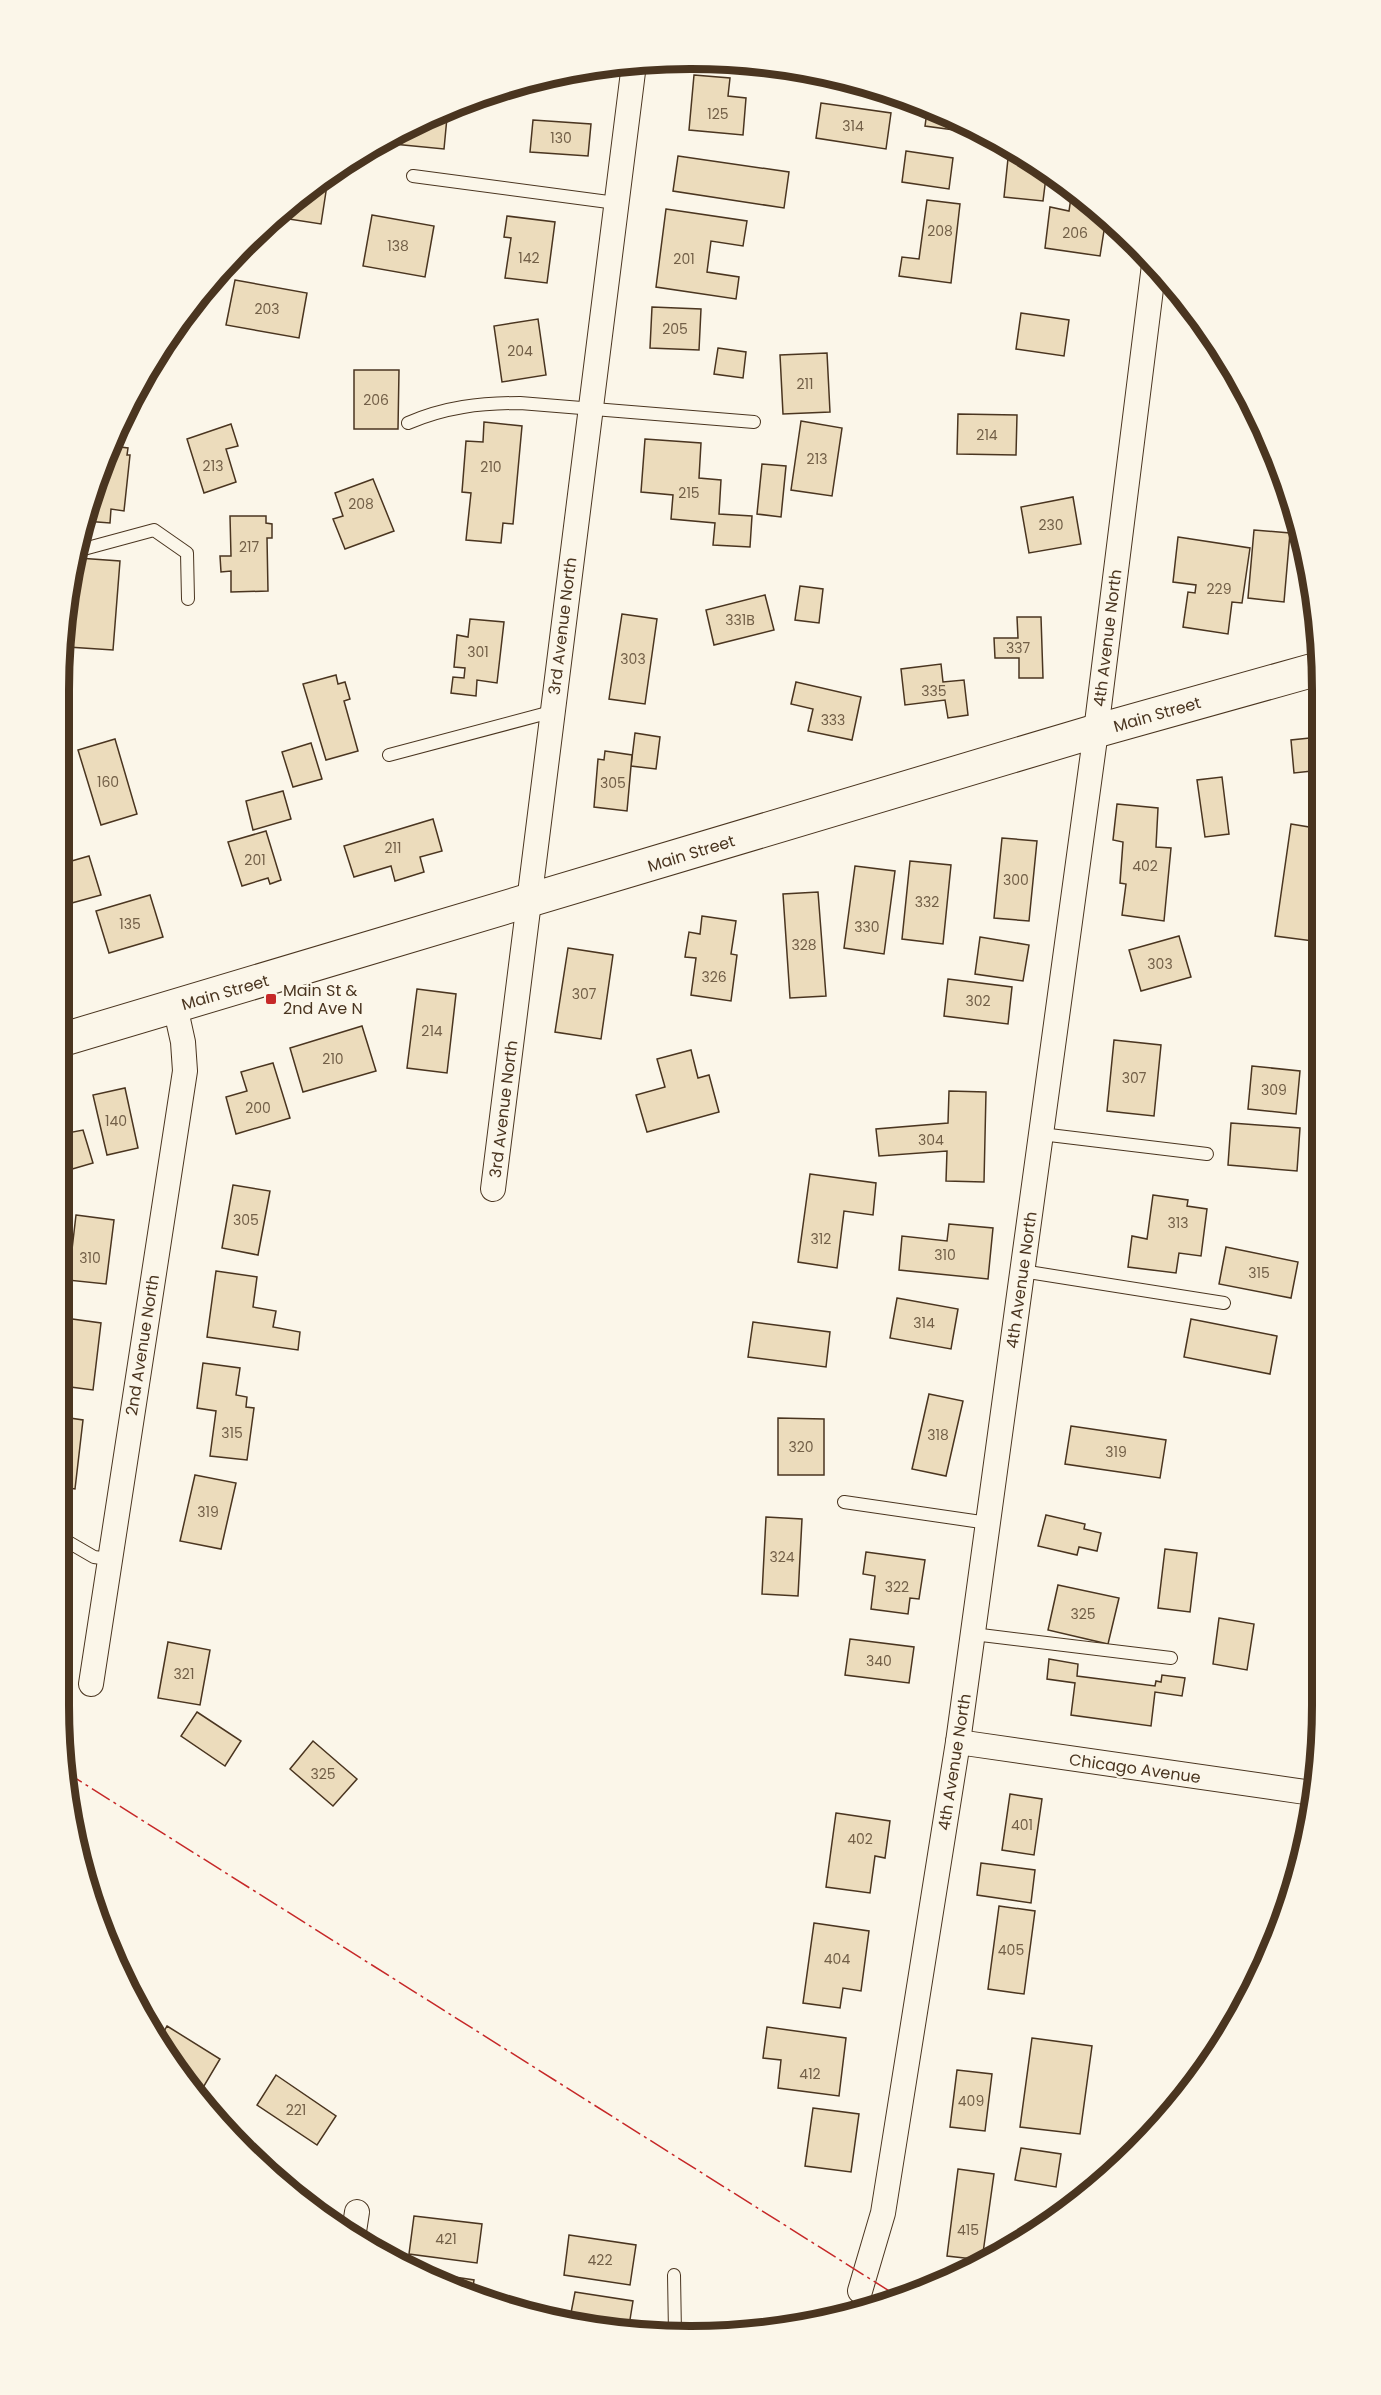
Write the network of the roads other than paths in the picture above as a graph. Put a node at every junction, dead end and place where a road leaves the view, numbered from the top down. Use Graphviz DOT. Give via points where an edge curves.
graph roads {
  1 [pos="633,72"];
  2 [pos="413,176"];
  3 [pos="616,203"];
  4 [pos="1153,275"];
  5 [pos="590,409"];
  6 [pos="754,422"];
  7 [pos="408,423"];
  8 [pos="86,548"];
  9 [pos="188,598"];
  10 [pos="1312,671"];
  11 [pos="551,712"];
  12 [pos="1096,731"];
  13 [pos="389,755"];
  14 [pos="527,903"];
  15 [pos="175,1006"];
  16 [pos="69,1038"];
  17 [pos="1041,1134"];
  18 [pos="1207,1154"];
  19 [pos="494,1189"];
  20 [pos="1022,1271"];
  21 [pos="1224,1303"];
  22 [pos="844,1502"];
  23 [pos="988,1523"];
  24 [pos="69,1542"];
  25 [pos="109,1559"];
  26 [pos="973,1634"];
  27 [pos="1171,1658"];
  28 [pos="91,1683"];
  29 [pos="958,1742"];
  30 [pos="1306,1792"];
  31 [pos="357,2212"];
  32 [pos="355,2227"];
  33 [pos="674,2275"];
  34 [pos="860,2300"];
  35 [pos="675,2326"];
  1 -- 3 [label="street, 3rd Avenue North"];
  2 -- 3 [label="lane"];
  3 -- 5 [label="street, 3rd Avenue North"];
  4 -- 12 [label="street, 4th Avenue North"];
  5 -- 6 [label="lane"];
  5 -- 7 [label="lane" via="482,403 437,410"];
  5 -- 11 [label="street, 3rd Avenue North"];
  8 -- 9 [label="lane" via="154,530 188,553"];
  10 -- 12 [label="street, Main Street"];
  11 -- 13 [label="lane"];
  11 -- 14 [label="street, 3rd Avenue North"];
  12 -- 14 [label="street, Main Street"];
  12 -- 17 [label="street, 4th Avenue North"];
  14 -- 15 [label="street, Main Street"];
  14 -- 19 [label="street, 3rd Avenue North"];
  15 -- 16 [label="street, Main Street"];
  15 -- 25 [label="street, 2nd Avenue North" via="185,1071"];
  17 -- 18 [label="lane"];
  17 -- 20 [label="street, 4th Avenue North"];
  20 -- 21 [label="lane"];
  20 -- 23 [label="street, 4th Avenue North"];
  22 -- 23 [label="lane"];
  23 -- 26 [label="street, 4th Avenue North"];
  24 -- 25 [label="lane" via="94,1557"];
  25 -- 28 [label="street, 2nd Avenue North"];
  26 -- 27 [label="lane"];
  26 -- 29 [label="street, 4th Avenue North"];
  29 -- 30 [label="street, Chicago Avenue"];
  29 -- 34 [label="street, 4th Avenue North" via="883,2213"];
  31 -- 32 [label="street"];
  33 -- 35 [label="lane"];
}
